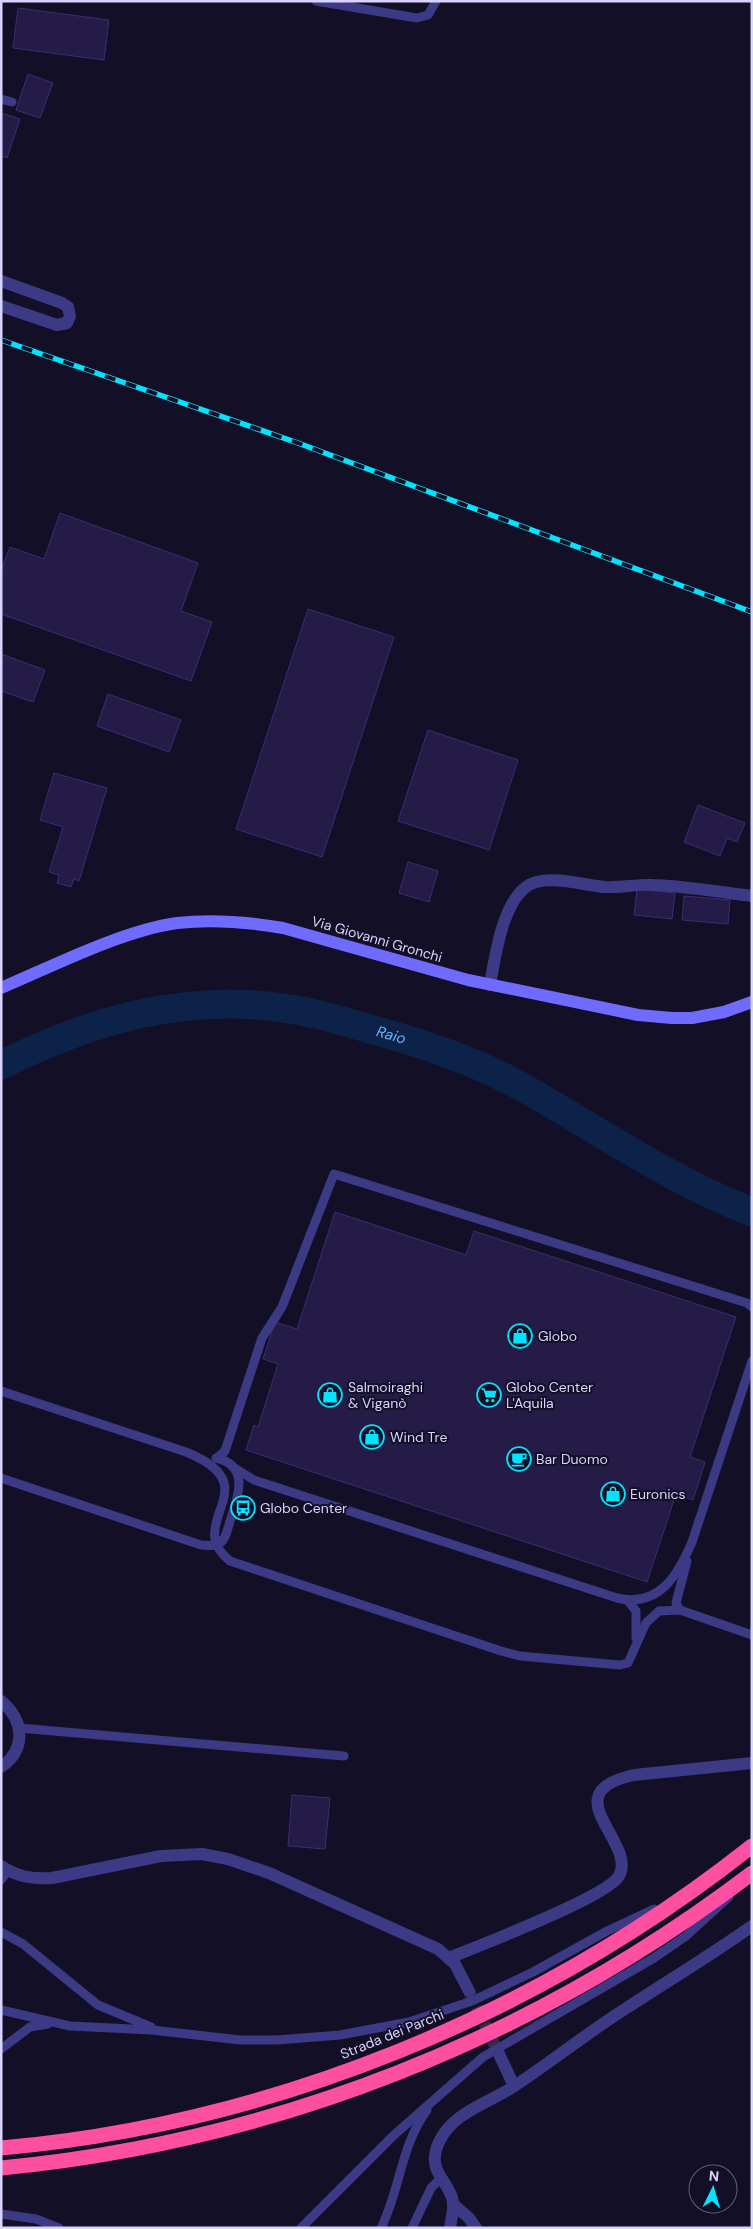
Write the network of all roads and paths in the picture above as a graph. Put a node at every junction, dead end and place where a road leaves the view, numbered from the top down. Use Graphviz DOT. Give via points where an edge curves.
graph roads {
  1 [pos="316,1"];
  2 [pos="436,1"];
  3 [pos="1,99"];
  4 [pos="12,102"];
  5 [pos="1,282"];
  6 [pos="1,306"];
  7 [pos="752,896"];
  8 [pos="490,985"];
  9 [pos="1,988"];
  10 [pos="752,1002"];
  11 [pos="752,1308"];
  12 [pos="752,1361"];
  13 [pos="1,1390"];
  14 [pos="186,1452"];
  15 [pos="217,1458"];
  16 [pos="233,1466"];
  17 [pos="1,1478"];
  18 [pos="692,1542"];
  19 [pos="201,1545"];
  20 [pos="216,1545"];
  21 [pos="222,1555"];
  22 [pos="628,1601"];
  23 [pos="680,1610"];
  24 [pos="752,1634"];
  25 [pos="635,1648"];
  26 [pos="1,1701"];
  27 [pos="19,1728"];
  28 [pos="344,1756"];
  29 [pos="752,1762"];
  30 [pos="1,1767"];
  31 [pos="752,1846"];
  32 [pos="4,1872"];
  33 [pos="752,1874"];
  34 [pos="690,1892"];
  35 [pos="752,1926"];
  36 [pos="1,1932"];
  37 [pos="449,1958"];
  38 [pos="469,1991"];
  39 [pos="1,2010"];
  40 [pos="60,2024"];
  41 [pos="168,2032"];
  42 [pos="1,2049"];
  43 [pos="499,2054"];
  44 [pos="514,2086"];
  45 [pos="434,2099"];
  46 [pos="1,2148"];
  47 [pos="1,2168"];
  48 [pos="440,2179"];
  49 [pos="453,2204"];
  50 [pos="1,2214"];
  51 [pos="59,2228"];
  52 [pos="301,2228"];
  53 [pos="381,2228"];
  54 [pos="412,2228"];
  55 [pos="450,2228"];
  56 [pos="476,2228"];
  1 -- 2 [label="lane" via="417,18 428,16"];
  3 -- 4 [label="lane"];
  5 -- 6 [label="street" via="62,303 68,307 70,316 67,323 57,326"];
  7 -- 8 [label="street" via="660,885 614,887 548,880 534,882 520,892 507,917"];
  8 -- 9 [label="main road, Via Giovanni Gronchi" via="283,928 216,921 176,924 132,934"];
  8 -- 10 [label="main road, Via Giovanni Gronchi" via="638,1015 672,1018 713,1015"];
  11 -- 15 [label="lane" via="747,1303 334,1174 282,1308 262,1338 225,1451"];
  12 -- 18 [label="lane"];
  13 -- 14 [label="lane"];
  14 -- 15 [label="lane"];
  14 -- 20 [label="lane" via="216,1468 225,1484 214,1533"];
  15 -- 16 [label="lane"];
  16 -- 20 [label="lane" via="239,1482 237,1502 224,1538"];
  16 -- 22 [label="lane" via="254,1480"];
  17 -- 19 [label="lane"];
  18 -- 22 [label="lane" via="684,1560 664,1588 642,1599"];
  18 -- 23 [label="lane" via="676,1603"];
  19 -- 20 [label="lane"];
  19 -- 21 [label="lane"];
  20 -- 21 [label="lane"];
  21 -- 25 [label="lane" via="238,1565 520,1656 620,1665 628,1663"];
  22 -- 25 [label="lane" via="636,1612"];
  23 -- 24 [label="lane"];
  23 -- 25 [label="lane" via="654,1613"];
  26 -- 27 [label="street" via="13,1713"];
  27 -- 28 [label="lane"];
  27 -- 30 [label="street" via="16,1751"];
  29 -- 37 [label="street" via="634,1775 607,1784 598,1806 621,1855 620,1874 615,1882 582,1901"];
  31 -- 34 [label="highway, Strada dei Parchi"];
  32 -- 37 [label="street" via="22,1877 52,1878 161,1856 202,1854 228,1859 269,1873 425,1943"];
  33 -- 45 [label="lane" via="686,1936 625,1976 491,2052"];
  33 -- 47 [label="highway" via="678,1926 576,1989 419,2065 320,2102 207,2134 93,2157"];
  34 -- 41 [label="lane" via="501,1989 408,2022 340,2035 277,2040 240,2040"];
  34 -- 46 [label="highway, Strada dei Parchi" via="575,1965 516,1998 354,2068 187,2118"];
  35 -- 44 [label="street"];
  36 -- 41 [label="lane" via="29,1949 98,2005"];
  37 -- 38 [label="street"];
  39 -- 40 [label="lane"];
  40 -- 41 [label="lane"];
  40 -- 42 [label="lane" via="30,2027"];
  43 -- 44 [label="street"];
  44 -- 48 [label="street" via="447,2127 435,2159"];
  45 -- 52 [label="lane" via="384,2144"];
  45 -- 53 [label="lane" via="412,2133"];
  48 -- 49 [label="street"];
  48 -- 54 [label="lane" via="431,2188"];
  49 -- 55 [label="street"];
  49 -- 56 [label="street"];
  50 -- 51 [label="lane" via="36,2219"];
}
